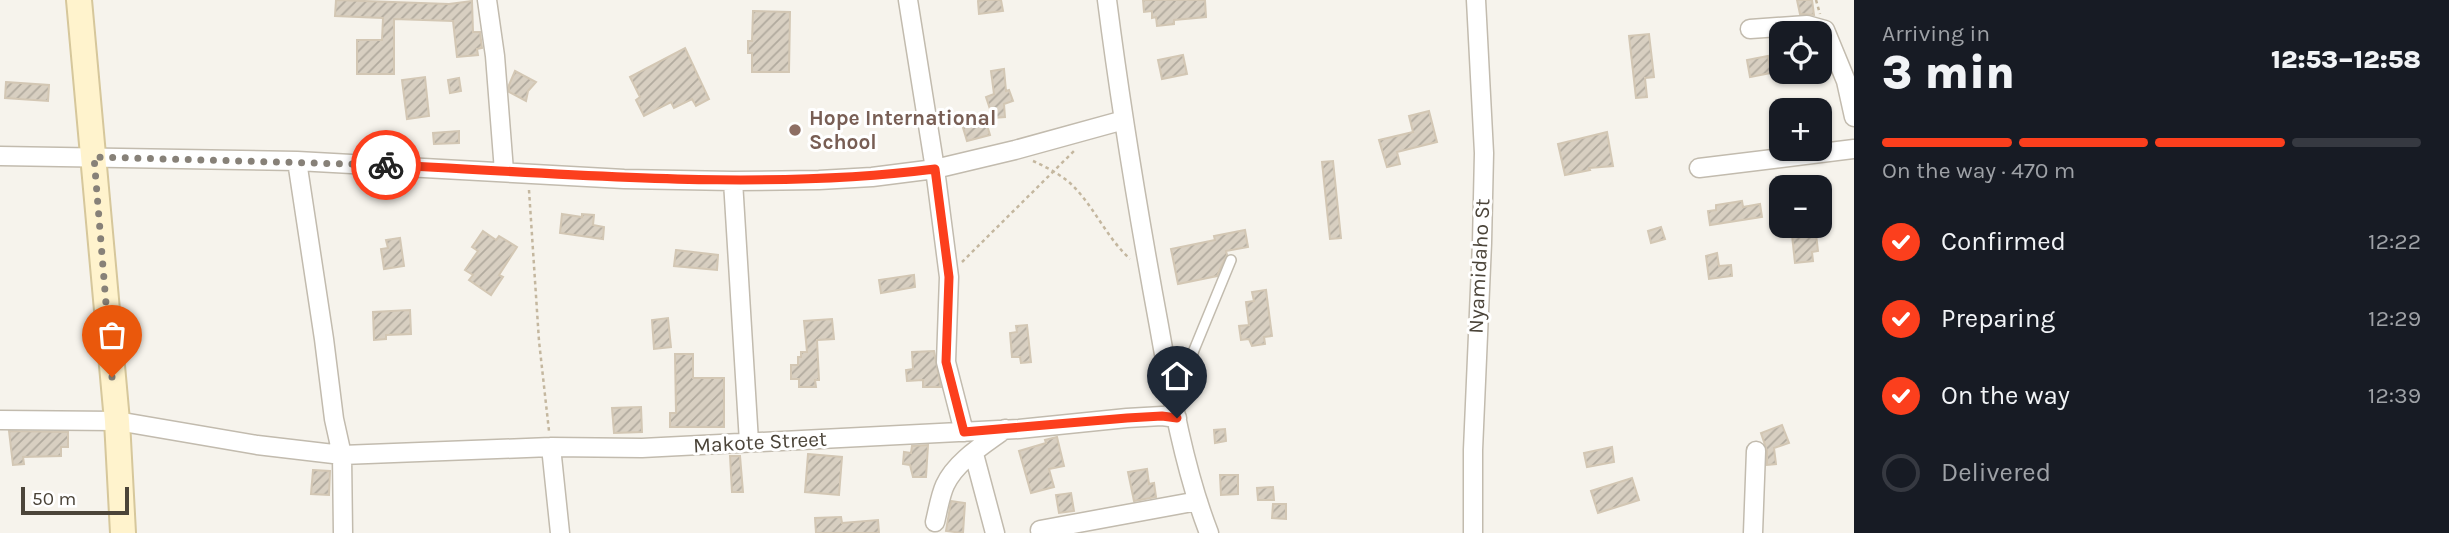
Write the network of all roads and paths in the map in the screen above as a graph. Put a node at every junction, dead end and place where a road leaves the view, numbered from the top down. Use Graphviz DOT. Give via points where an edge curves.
graph roads {
  1 [pos="79,0"];
  2 [pos="487,0"];
  3 [pos="908,0"];
  4 [pos="1107,0"];
  5 [pos="1476,0"];
  6 [pos="1750,29"];
  7 [pos="1854,117"];
  8 [pos="1124,120"];
  9 [pos="1078,147"];
  10 [pos="1854,149"];
  11 [pos="1015,150"];
  12 [pos="0,156"];
  13 [pos="94,157"];
  14 [pos="297,161"];
  15 [pos="1699,168"];
  16 [pos="935,169"];
  17 [pos="504,171"];
  18 [pos="1052,171"];
  19 [pos="528,172"];
  20 [pos="733,181"];
  21 [pos="1231,260"];
  22 [pos="949,277"];
  23 [pos="1150,277"];
  24 [pos="1176,415"];
  25 [pos="0,420"];
  26 [pos="117,421"];
  27 [pos="1005,429"];
  28 [pos="964,432"];
  29 [pos="749,442"];
  30 [pos="551,447"];
  31 [pos="1756,451"];
  32 [pos="974,454"];
  33 [pos="342,455"];
  34 [pos="1198,501"];
  35 [pos="935,522"];
  36 [pos="1040,530"];
  37 [pos="123,533"];
  38 [pos="343,533"];
  39 [pos="560,533"];
  40 [pos="996,533"];
  41 [pos="1209,533"];
  42 [pos="1473,533"];
  43 [pos="1753,533"];
  1 -- 13 [label="street"];
  2 -- 17 [label="street"];
  3 -- 16 [label="street"];
  4 -- 8 [label="street"];
  5 -- 42 [label="street, Nyamidaho St" via="1484,153"];
  6 -- 7 [label="street" via="1807,25 1825,30 1846,81"];
  8 -- 11 [label="street"];
  8 -- 23 [label="street"];
  9 -- 18 [label="path"];
  10 -- 15 [label="street"];
  11 -- 16 [label="street"];
  11 -- 18 [label="path"];
  12 -- 13 [label="street"];
  13 -- 14 [label="street"];
  13 -- 26 [label="street"];
  14 -- 17 [label="street"];
  14 -- 33 [label="street"];
  16 -- 20 [label="street" via="872,177"];
  16 -- 22 [label="street"];
  17 -- 19 [label="street"];
  18 -- 22 [label="path"];
  18 -- 23 [label="path" via="1070,184 1122,252"];
  19 -- 20 [label="street"];
  19 -- 30 [label="path"];
  20 -- 29 [label="street"];
  21 -- 24 [label="lane" via="1194,350"];
  22 -- 28 [label="street" via="946,362"];
  23 -- 24 [label="street"];
  24 -- 27 [label="street, Makote Street"];
  24 -- 34 [label="street"];
  25 -- 26 [label="street, Makote Street"];
  26 -- 33 [label="street, Makote Street"];
  26 -- 37 [label="street"];
  27 -- 28 [label="street, Makote Street"];
  27 -- 32 [label="street"];
  28 -- 29 [label="street, Makote Street"];
  29 -- 30 [label="street, Makote Street"];
  30 -- 33 [label="street, Makote Street"];
  30 -- 39 [label="street"];
  31 -- 43 [label="street"];
  32 -- 35 [label="street" via="950,476"];
  32 -- 40 [label="street"];
  33 -- 38 [label="street"];
  34 -- 36 [label="street"];
  34 -- 41 [label="street"];
}
